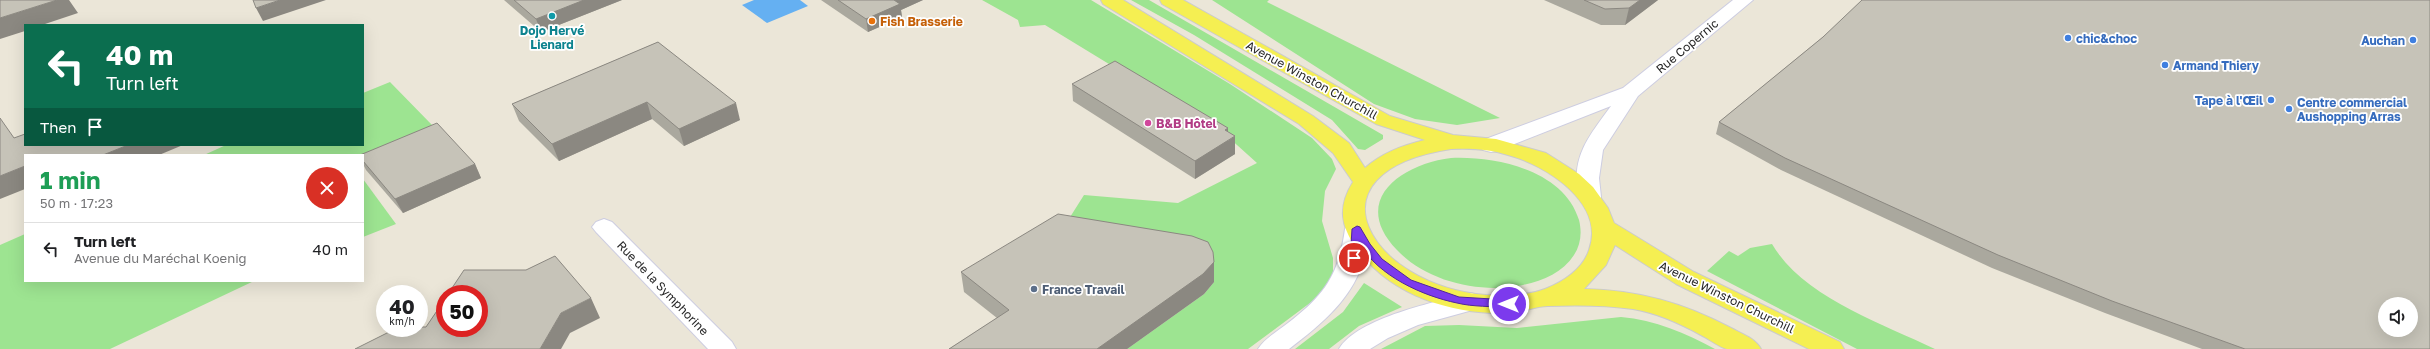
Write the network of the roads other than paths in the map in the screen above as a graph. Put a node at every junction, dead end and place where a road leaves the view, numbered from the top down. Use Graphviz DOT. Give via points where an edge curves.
graph roads {
  1 [pos="1110,0"];
  2 [pos="1169,0"];
  3 [pos="1739,4"];
  4 [pos="1630,92"];
  5 [pos="1462,142"];
  6 [pos="1491,145"];
  7 [pos="1363,181"];
  8 [pos="1590,197"];
  9 [pos="604,227"];
  10 [pos="1605,228"];
  11 [pos="1357,229"];
  12 [pos="1543,298"];
  13 [pos="1471,302"];
  14 [pos="723,349"];
  15 [pos="1272,349"];
  16 [pos="1352,349"];
  17 [pos="1748,349"];
  18 [pos="1831,349"];
  1 -- 7 [label="main road" via="1306,120 1341,148"];
  2 -- 5 [label="main road, Avenue Winston Churchill" via="1383,120 1414,131"];
  3 -- 4 [label="street, Rue Copernic"];
  4 -- 6 [label="street"];
  4 -- 8 [label="street" via="1622,107 1593,145 1589,155 1587,179"];
  5 -- 6 [label="main road"];
  5 -- 7 [label="main road" via="1431,145 1403,152 1380,164"];
  6 -- 8 [label="main road" via="1520,152 1552,166 1572,179"];
  7 -- 11 [label="main road" via="1354,204"];
  8 -- 10 [label="main road"];
  9 -- 14 [label="street, Rue de la Symphorine"];
  10 -- 12 [label="main road" via="1602,250 1593,268 1572,286"];
  10 -- 18 [label="main road, Avenue Winston Churchill" via="1685,278"];
  11 -- 13 [label="main road" via="1372,254 1397,276 1432,292"];
  11 -- 15 [label="street" via="1354,258 1335,296"];
  12 -- 13 [label="main road" via="1509,304"];
  12 -- 17 [label="main road" via="1636,301 1701,325"];
  13 -- 16 [label="street" via="1399,321"];
}
